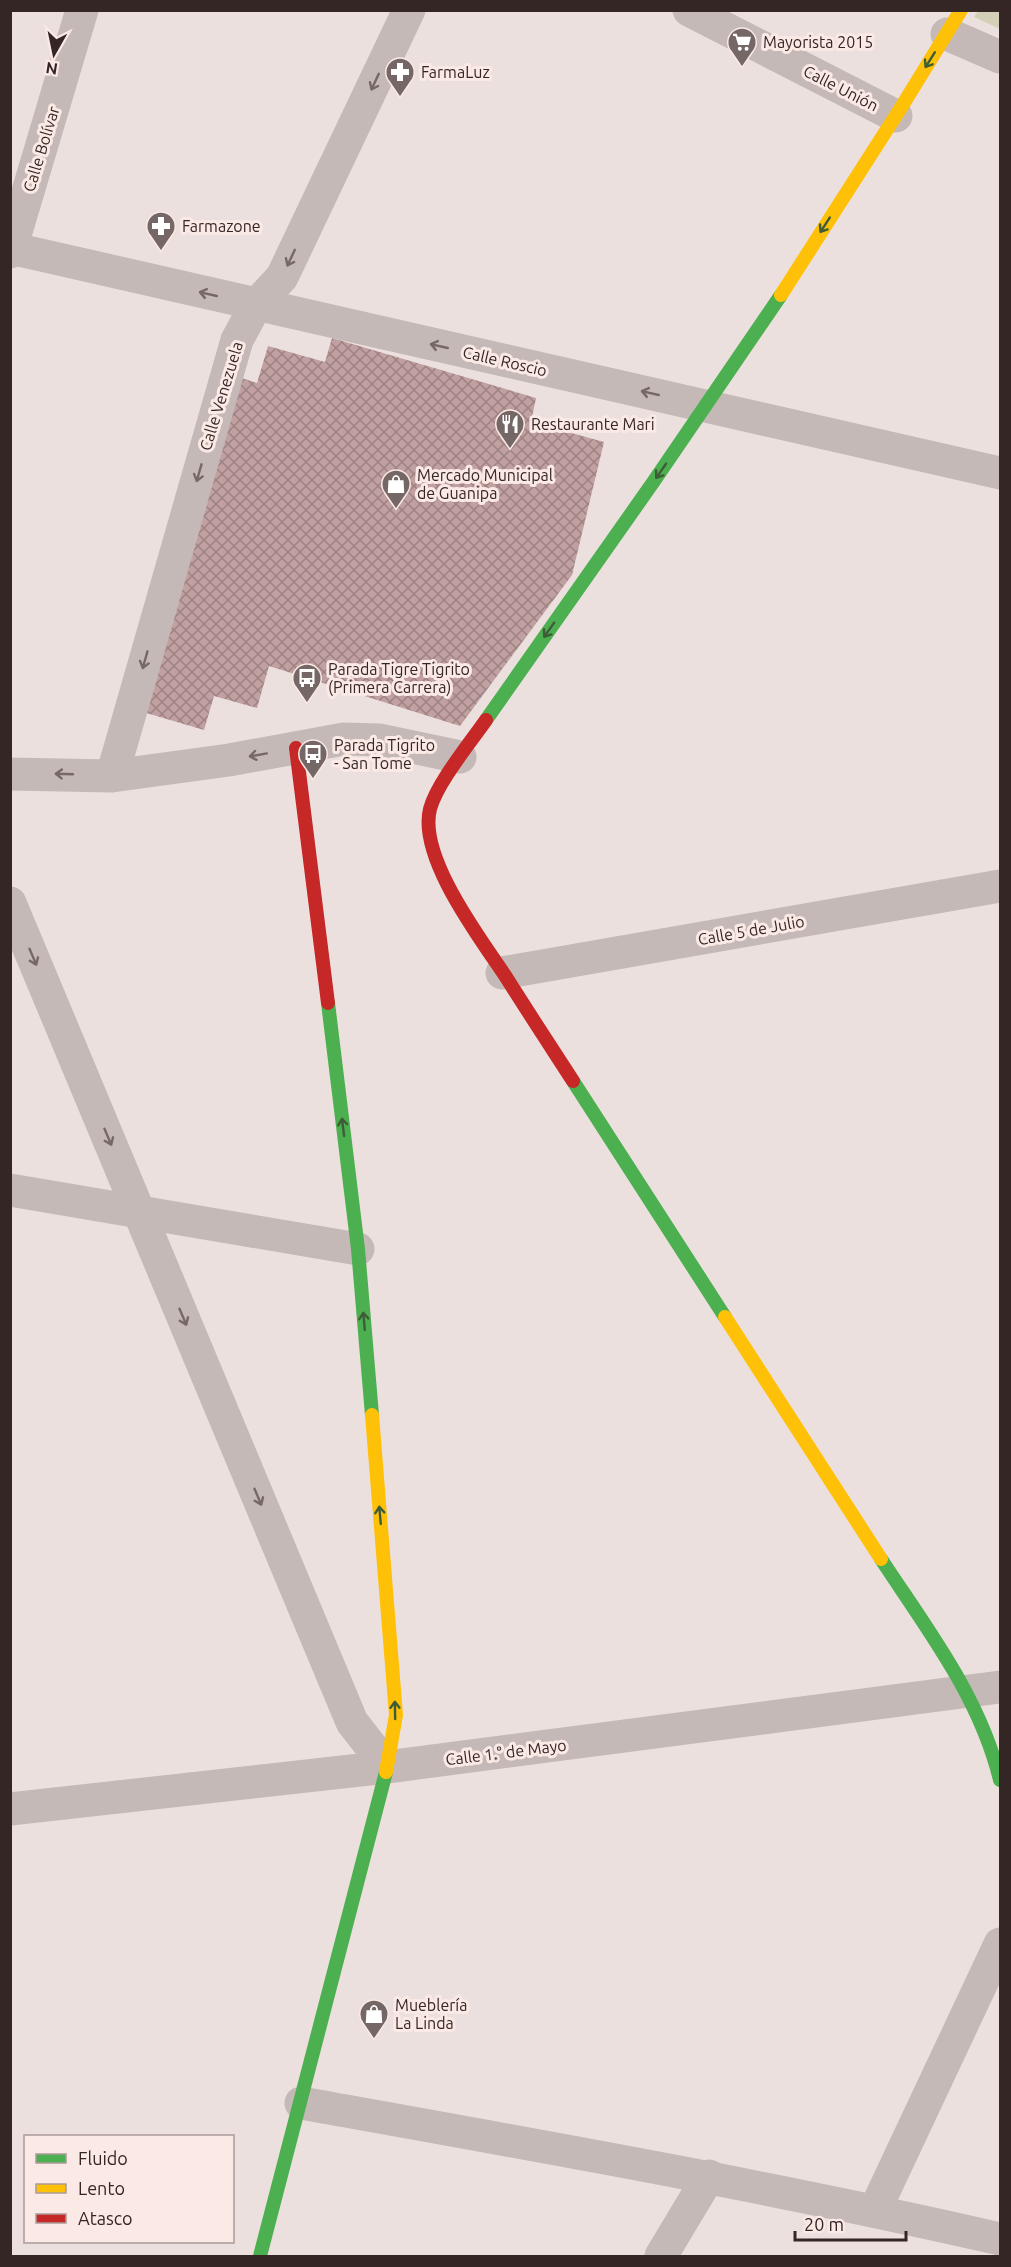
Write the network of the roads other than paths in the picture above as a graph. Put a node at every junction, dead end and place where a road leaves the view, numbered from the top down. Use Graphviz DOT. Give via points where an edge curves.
graph roads {
  1 [pos="82,10"];
  2 [pos="409,10"];
  3 [pos="689,10"];
  4 [pos="954,22"];
  5 [pos="1000,57"];
  6 [pos="896,116"];
  7 [pos="11,250"];
  8 [pos="256,305"];
  9 [pos="707,406"];
  10 [pos="1000,472"];
  11 [pos="296,748"];
  12 [pos="460,757"];
  13 [pos="10,774"];
  14 [pos="112,776"];
  15 [pos="1000,886"];
  16 [pos="10,903"];
  17 [pos="502,973"];
  18 [pos="10,1191"];
  19 [pos="139,1212"];
  20 [pos="358,1249"];
  21 [pos="1000,1687"];
  22 [pos="967,1691"];
  23 [pos="387,1767"];
  24 [pos="1000,1780"];
  25 [pos="10,1809"];
  26 [pos="1000,1944"];
  27 [pos="301,2103"];
  28 [pos="709,2176"];
  29 [pos="875,2210"];
  30 [pos="1000,2239"];
  31 [pos="260,2256"];
  32 [pos="661,2256"];
  1 -- 7 [label="street, Calle Bolívar"];
  2 -- 8 [label="street, Calle Venezuela, one-way" via="282,277"];
  3 -- 6 [label="street, Calle Unión"];
  4 -- 5 [label="street"];
  4 -- 6 [label="street, one-way"];
  6 -- 9 [label="street, one-way"];
  8 -- 7 [label="street, Calle Roscio, one-way"];
  9 -- 8 [label="street, Calle Roscio, one-way"];
  8 -- 14 [label="street, Calle Venezuela, one-way" via="237,340"];
  9 -- 10 [label="street, Calle Roscio"];
  9 -- 12 [label="street, one-way"];
  11 -- 12 [label="street" via="344,739 369,739"];
  11 -- 14 [label="street, one-way"];
  20 -- 11 [label="street, one-way"];
  12 -- 17 [label="street" via="430,810 429,835 457,902"];
  14 -- 13 [label="street, one-way"];
  15 -- 17 [label="street, Calle 5 de Julio"];
  16 -- 19 [label="street, one-way"];
  17 -- 22 [label="street"];
  18 -- 19 [label="street"];
  19 -- 20 [label="street"];
  19 -- 23 [label="street, one-way" via="352,1722"];
  23 -- 20 [label="street, one-way" via="396,1715"];
  21 -- 22 [label="street, Calle 1.° de Mayo"];
  22 -- 23 [label="street, Calle 1.° de Mayo"];
  22 -- 24 [label="street" via="994,1755"];
  23 -- 25 [label="street, Calle 1.° de Mayo"];
  23 -- 27 [label="street"];
  26 -- 29 [label="street"];
  27 -- 28 [label="street"];
  27 -- 31 [label="street"];
  28 -- 29 [label="street"];
  28 -- 32 [label="street"];
  29 -- 30 [label="street"];
}
